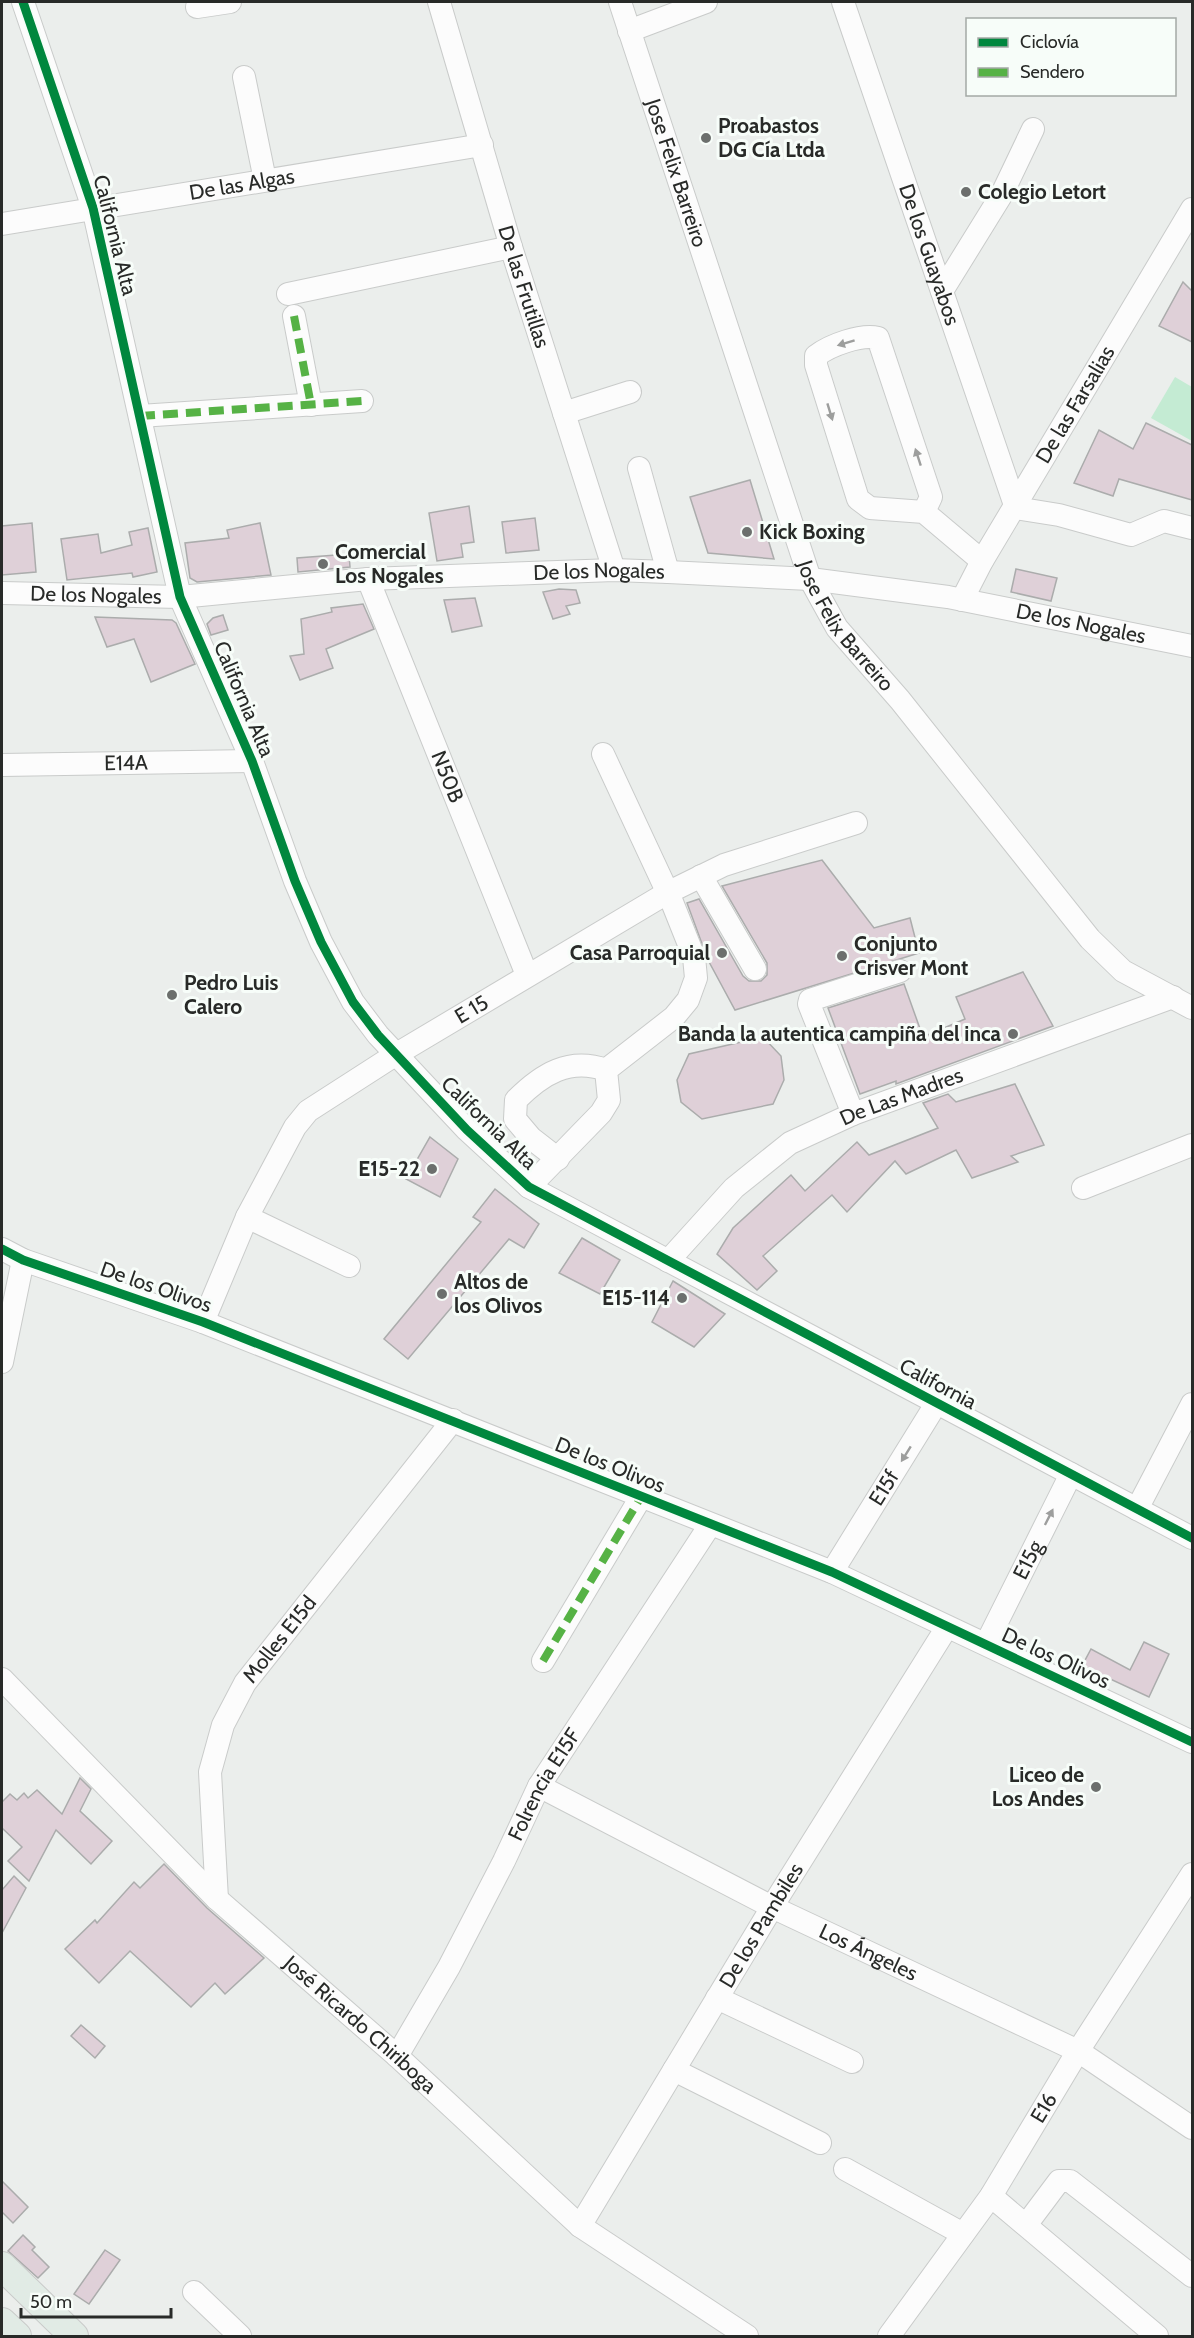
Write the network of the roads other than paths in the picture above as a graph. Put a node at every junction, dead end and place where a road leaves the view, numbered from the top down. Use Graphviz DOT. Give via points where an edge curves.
graph roads {
  1 [pos="23,2"];
  2 [pos="230,2"];
  3 [pos="439,2"];
  4 [pos="620,2"];
  5 [pos="706,2"];
  6 [pos="843,2"];
  7 [pos="197,7"];
  8 [pos="629,31"];
  9 [pos="244,77"];
  10 [pos="1033,129"];
  11 [pos="482,145"];
  12 [pos="265,180"];
  13 [pos="93,208"];
  14 [pos="1192,209"];
  15 [pos="2,224"];
  16 [pos="511,247"];
  17 [pos="942,291"];
  18 [pos="288,294"];
  19 [pos="294,316"];
  20 [pos="630,392"];
  21 [pos="363,401"];
  22 [pos="310,405"];
  23 [pos="564,413"];
  24 [pos="140,416"];
  25 [pos="639,468"];
  26 [pos="1016,508"];
  27 [pos="924,512"];
  28 [pos="1192,528"];
  29 [pos="982,561"];
  30 [pos="614,570"];
  31 [pos="668,572"];
  32 [pos="368,579"];
  33 [pos="810,579"];
  34 [pos="2,593"];
  35 [pos="180,597"];
  36 [pos="962,600"];
  37 [pos="1192,646"];
  38 [pos="603,754"];
  39 [pos="252,761"];
  40 [pos="2,765"];
  41 [pos="856,823"];
  42 [pos="701,876"];
  43 [pos="667,893"];
  44 [pos="755,969"];
  45 [pos="900,971"];
  46 [pos="527,975"];
  47 [pos="1183,1003"];
  48 [pos="395,1055"];
  49 [pos="606,1070"];
  50 [pos="853,1114"];
  51 [pos="1192,1145"];
  52 [pos="558,1159"];
  53 [pos="529,1187"];
  54 [pos="1083,1188"];
  55 [pos="247,1217"];
  56 [pos="2,1249"];
  57 [pos="23,1260"];
  58 [pos="668,1261"];
  59 [pos="349,1266"];
  60 [pos="203,1322"];
  61 [pos="2,1362"];
  62 [pos="936,1404"];
  63 [pos="1192,1404"];
  64 [pos="453,1419"];
  65 [pos="1071,1474"];
  66 [pos="641,1497"];
  67 [pos="1137,1509"];
  68 [pos="710,1525"];
  69 [pos="1192,1538"];
  70 [pos="832,1572"];
  71 [pos="947,1627"];
  72 [pos="986,1644"];
  73 [pos="543,1661"];
  74 [pos="2,1679"];
  75 [pos="1192,1742"];
  76 [pos="539,1786"];
  77 [pos="1192,1874"];
  78 [pos="217,1899"];
  79 [pos="772,1907"];
  80 [pos="717,1998"];
  81 [pos="1078,2051"];
  82 [pos="397,2056"];
  83 [pos="852,2062"];
  84 [pos="674,2070"];
  85 [pos="1192,2128"];
  86 [pos="820,2142"];
  87 [pos="845,2169"];
  88 [pos="991,2196"];
  89 [pos="1026,2225"];
  90 [pos="580,2226"];
  91 [pos="963,2234"];
  92 [pos="2,2266"];
  93 [pos="1192,2276"];
  94 [pos="194,2292"];
  95 [pos="2,2322"];
  96 [pos="17,2337"];
  97 [pos="74,2337"];
  98 [pos="240,2337"];
  99 [pos="747,2337"];
  100 [pos="889,2337"];
  101 [pos="1157,2337"];
  1 -- 13 [label="street, California Alta"];
  2 -- 7 [label="street"];
  3 -- 11 [label="street, De las Frutillas"];
  4 -- 8 [label="street, Jose Felix Barreiro"];
  5 -- 8 [label="street"];
  6 -- 17 [label="street, De los Guayabos"];
  8 -- 33 [label="street, Jose Felix Barreiro"];
  9 -- 12 [label="street"];
  10 -- 17 [label="street" via="1002,194"];
  11 -- 12 [label="street, De las Algas"];
  11 -- 16 [label="street, De las Frutillas"];
  12 -- 13 [label="street, De las Algas"];
  13 -- 15 [label="street, De las Algas"];
  13 -- 24 [label="street, California Alta"];
  14 -- 26 [label="street, De las Farsalias"];
  16 -- 18 [label="street"];
  16 -- 23 [label="street, De las Frutillas"];
  17 -- 26 [label="street, De los Guayabos"];
  19 -- 22 [label="street"];
  20 -- 23 [label="street"];
  21 -- 22 [label="street"];
  22 -- 24 [label="street"];
  23 -- 30 [label="street, De las Frutillas"];
  24 -- 35 [label="street, California Alta"];
  25 -- 31 [label="street"];
  26 -- 28 [label="street" via="1131,535 1164,521"];
  26 -- 29 [label="street, De las Farsalias"];
  27 -- 27 [label="street, one-way" via="931,497 878,338 870,336 824,350 816,356 816,365 858,499 870,508"];
  27 -- 29 [label="street"];
  29 -- 36 [label="street, De las Farsalias"];
  30 -- 31 [label="street, De los Nogales"];
  30 -- 32 [label="street, De los Nogales"];
  31 -- 33 [label="street, De los Nogales"];
  32 -- 35 [label="street, De los Nogales"];
  32 -- 46 [label="street, N50B"];
  33 -- 36 [label="street, De los Nogales"];
  33 -- 47 [label="street, Jose Felix Barreiro" via="837,628 900,700 1090,939 1123,971"];
  34 -- 35 [label="street, De los Nogales"];
  35 -- 39 [label="street, California Alta"];
  36 -- 37 [label="street, De los Nogales"];
  38 -- 43 [label="street" via="651,851"];
  39 -- 40 [label="street, E14A"];
  39 -- 48 [label="street, California Alta" via="326,952 353,1002"];
  41 -- 42 [label="street, E 15"];
  42 -- 43 [label="street, E 15"];
  42 -- 44 [label="street"];
  43 -- 46 [label="street, E 15"];
  43 -- 49 [label="street" via="694,957 696,978 688,1000 674,1017"];
  45 -- 50 [label="street" via="810,1000"];
  46 -- 48 [label="street, E 15"];
  47 -- 50 [label="street, De Las Madres"];
  48 -- 53 [label="street, California Alta"];
  48 -- 55 [label="street, E 15" via="300,1119"];
  49 -- 52 [label="street" via="609,1100"];
  49 -- 52 [label="street" via="588,1064 552,1071 533,1082 516,1100 515,1119 531,1138"];
  50 -- 58 [label="street, De Las Madres" via="790,1143 734,1188"];
  51 -- 54 [label="street"];
  52 -- 53 [label="street"];
  53 -- 58 [label="street, California Alta"];
  55 -- 59 [label="street"];
  55 -- 60 [label="street, E 15"];
  56 -- 57 [label="street, De los Olivos"];
  57 -- 60 [label="street, De los Olivos"];
  57 -- 61 [label="street"];
  58 -- 62 [label="street, California"];
  60 -- 64 [label="street, De los Olivos"];
  62 -- 65 [label="street, California"];
  62 -- 70 [label="street, E15f, one-way"];
  63 -- 67 [label="street"];
  64 -- 66 [label="street, De los Olivos"];
  64 -- 78 [label="street, Molles E15d" via="245,1683 223,1725 210,1772"];
  65 -- 67 [label="street, California"];
  72 -- 65 [label="street, E15g, one-way"];
  66 -- 68 [label="street, De los Olivos"];
  66 -- 73 [label="street"];
  67 -- 69 [label="street, California"];
  68 -- 70 [label="street, De los Olivos"];
  68 -- 76 [label="street, Folrencia E15F"];
  70 -- 71 [label="street, De los Olivos"];
  71 -- 72 [label="street, De los Olivos"];
  71 -- 79 [label="street, De los Pambiles"];
  72 -- 75 [label="street, De los Olivos"];
  74 -- 78 [label="street, José Ricardo Chiriboga"];
  76 -- 79 [label="street, Los Ángeles"];
  76 -- 82 [label="street, Folrencia E15F" via="504,1861"];
  77 -- 81 [label="street, E16"];
  78 -- 82 [label="street, José Ricardo Chiriboga"];
  79 -- 80 [label="street, De los Pambiles"];
  79 -- 81 [label="street, Los Ángeles"];
  80 -- 83 [label="street"];
  80 -- 84 [label="street, De los Pambiles"];
  81 -- 85 [label="street, Los Ángeles"];
  81 -- 88 [label="street, E16"];
  82 -- 90 [label="street, José Ricardo Chiriboga"];
  84 -- 86 [label="street"];
  84 -- 90 [label="street, De los Pambiles"];
  87 -- 91 [label="street"];
  88 -- 89 [label="street"];
  88 -- 91 [label="street, E16"];
  89 -- 93 [label="street" via="1059,2181 1070,2181"];
  89 -- 101 [label="street"];
  90 -- 99 [label="street, José Ricardo Chiriboga"];
  91 -- 100 [label="street, E16"];
  92 -- 97 [label="main road"];
  94 -- 98 [label="street"];
  95 -- 96 [label="main road"];
}
